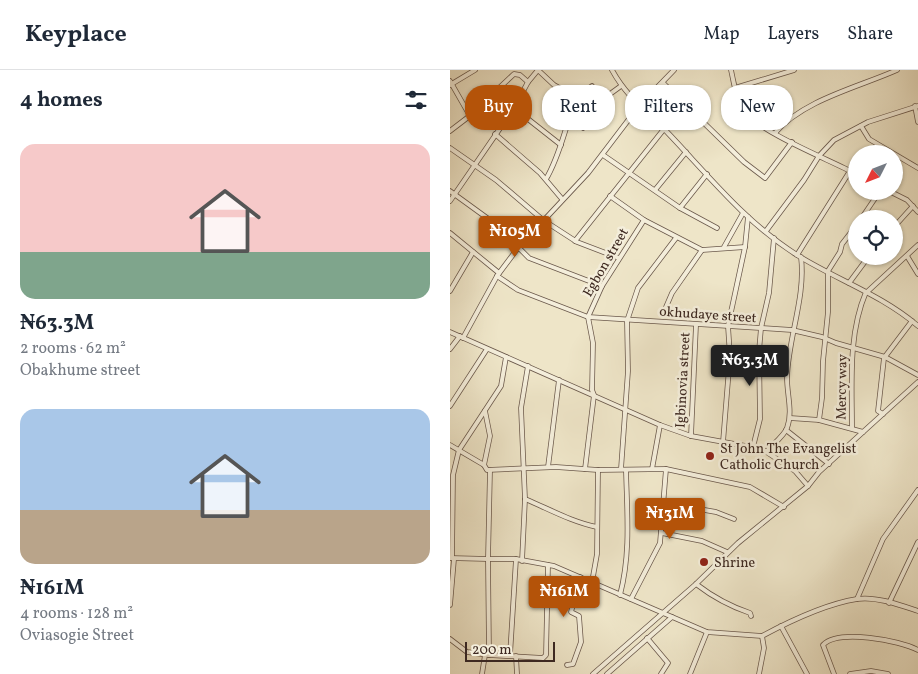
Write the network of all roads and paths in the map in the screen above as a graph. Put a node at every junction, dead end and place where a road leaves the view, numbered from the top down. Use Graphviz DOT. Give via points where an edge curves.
graph roads {
  1 [pos="475,70"];
  2 [pos="612,70"];
  3 [pos="667,70"];
  4 [pos="674,70"];
  5 [pos="731,70"];
  6 [pos="794,70"];
  7 [pos="898,70"];
  8 [pos="670,74"];
  9 [pos="528,82"];
  10 [pos="451,83"];
  11 [pos="663,83"];
  12 [pos="502,85"];
  13 [pos="526,85"];
  14 [pos="556,85"];
  15 [pos="734,85"];
  16 [pos="745,85"];
  17 [pos="621,86"];
  18 [pos="615,90"];
  19 [pos="625,90"];
  20 [pos="917,106"];
  21 [pos="465,107"];
  22 [pos="465,120"];
  23 [pos="532,122"];
  24 [pos="918,122"];
  25 [pos="625,125"];
  26 [pos="861,126"];
  27 [pos="498,130"];
  28 [pos="564,130"];
  29 [pos="663,130"];
  30 [pos="665,130"];
  31 [pos="771,130"];
  32 [pos="450,131"];
  33 [pos="776,133"];
  34 [pos="495,134"];
  35 [pos="792,142"];
  36 [pos="561,145"];
  37 [pos="450,148"];
  38 [pos="686,152"];
  39 [pos="603,155"];
  40 [pos="819,156"];
  41 [pos="474,166"];
  42 [pos="918,168"];
  43 [pos="848,170"];
  44 [pos="628,174"];
  45 [pos="707,174"];
  46 [pos="848,174"];
  47 [pos="546,179"];
  48 [pos="655,190"];
  49 [pos="450,191"];
  50 [pos="454,194"];
  51 [pos="610,196"];
  52 [pos="903,198"];
  53 [pos="562,199"];
  54 [pos="450,201"];
  55 [pos="913,206"];
  56 [pos="680,208"];
  57 [pos="918,212"];
  58 [pos="743,213"];
  59 [pos="748,217"];
  60 [pos="903,217"];
  61 [pos="543,220"];
  62 [pos="644,220"];
  63 [pos="717,228"];
  64 [pos="766,231"];
  65 [pos="450,233"];
  66 [pos="848,236"];
  67 [pos="676,238"];
  68 [pos="774,238"];
  69 [pos="575,241"];
  70 [pos="918,245"];
  71 [pos="724,247"];
  72 [pos="745,247"];
  73 [pos="518,248"];
  74 [pos="702,250"];
  75 [pos="473,252"];
  76 [pos="799,256"];
  77 [pos="907,256"];
  78 [pos="619,258"];
  79 [pos="862,265"];
  80 [pos="828,271"];
  81 [pos="918,274"];
  82 [pos="498,275"];
  83 [pos="849,283"];
  84 [pos="602,286"];
  85 [pos="450,291"];
  86 [pos="866,292"];
  87 [pos="666,307"];
  88 [pos="588,317"];
  89 [pos="628,318"];
  90 [pos="912,321"];
  91 [pos="696,325"];
  92 [pos="728,326"];
  93 [pos="918,326"];
  94 [pos="761,328"];
  95 [pos="792,330"];
  96 [pos="450,332"];
  97 [pos="462,337"];
  98 [pos="826,339"];
  99 [pos="853,347"];
  100 [pos="450,349"];
  101 [pos="487,349"];
  102 [pos="506,357"];
  103 [pos="885,357"];
  104 [pos="528,366"];
  105 [pos="918,375"];
  106 [pos="559,380"];
  107 [pos="918,382"];
  108 [pos="594,395"];
  109 [pos="450,406"];
  110 [pos="626,409"];
  111 [pos="485,410"];
  112 [pos="883,414"];
  113 [pos="790,418"];
  114 [pos="819,420"];
  115 [pos="660,425"];
  116 [pos="852,428"];
  117 [pos="786,430"];
  118 [pos="863,432"];
  119 [pos="691,436"];
  120 [pos="723,442"];
  121 [pos="450,445"];
  122 [pos="753,447"];
  123 [pos="459,450"];
  124 [pos="767,451"];
  125 [pos="829,464"];
  126 [pos="484,465"];
  127 [pos="548,467"];
  128 [pos="652,468"];
  129 [pos="523,469"];
  130 [pos="586,469"];
  131 [pos="666,469"];
  132 [pos="490,470"];
  133 [pos="598,470"];
  134 [pos="623,470"];
  135 [pos="808,486"];
  136 [pos="918,490"];
  137 [pos="525,499"];
  138 [pos="665,503"];
  139 [pos="784,506"];
  140 [pos="734,519"];
  141 [pos="597,527"];
  142 [pos="662,533"];
  143 [pos="918,542"];
  144 [pos="727,552"];
  145 [pos="452,558"];
  146 [pos="488,559"];
  147 [pos="516,559"];
  148 [pos="522,561"];
  149 [pos="548,565"];
  150 [pos="580,577"];
  151 [pos="592,582"];
  152 [pos="696,584"];
  153 [pos="620,595"];
  154 [pos="631,599"];
  155 [pos="857,599"];
  156 [pos="889,603"];
  157 [pos="450,605"];
  158 [pos="918,611"];
  159 [pos="661,612"];
  160 [pos="672,616"];
  161 [pos="751,616"];
  162 [pos="781,626"];
  163 [pos="707,632"];
  164 [pos="762,636"];
  165 [pos="648,638"];
  166 [pos="450,639"];
  167 [pos="918,650"];
  168 [pos="487,655"];
  169 [pos="510,656"];
  170 [pos="516,656"];
  171 [pos="567,665"];
  172 [pos="482,674"];
  173 [pos="517,674"];
  174 [pos="593,674"];
  175 [pos="607,674"];
  176 [pos="661,674"];
  177 [pos="690,674"];
  178 [pos="759,674"];
  179 [pos="807,674"];
  180 [pos="834,674"];
  181 [pos="850,674"];
  182 [pos="888,674"];
  1 -- 10 [label="street"];
  2 -- 17 [label="street"];
  3 -- 8 [label="street"];
  4 -- 8 [label="street"];
  5 -- 15 [label="street"];
  6 -- 16 [label="street"];
  7 -- 33 [label="street" via="800,112"];
  8 -- 11 [label="street"];
  9 -- 12 [label="street" via="514,74"];
  9 -- 13 [label="street"];
  9 -- 14 [label="street" via="538,70"];
  10 -- 21 [label="street"];
  11 -- 35 [label="street" via="744,162 765,178"];
  17 -- 18 [label="street"];
  17 -- 19 [label="street"];
  20 -- 24 [label="street"];
  20 -- 26 [label="street"];
  22 -- 32 [label="street"];
  23 -- 36 [label="street"];
  25 -- 39 [label="street"];
  26 -- 40 [label="street" via="834,140"];
  26 -- 42 [label="street" via="869,139"];
  27 -- 34 [label="street"];
  28 -- 36 [label="street"];
  29 -- 44 [label="street"];
  30 -- 38 [label="street"];
  31 -- 33 [label="street"];
  33 -- 35 [label="street"];
  34 -- 41 [label="street"];
  34 -- 47 [label="street"];
  35 -- 40 [label="street"];
  36 -- 47 [label="street" via="557,161"];
  37 -- 41 [label="street"];
  38 -- 45 [label="street"];
  38 -- 48 [label="street"];
  39 -- 44 [label="street"];
  39 -- 53 [label="street"];
  40 -- 43 [label="street"];
  40 -- 64 [label="street"];
  41 -- 50 [label="street"];
  41 -- 61 [label="street" via="496,180"];
  44 -- 48 [label="street"];
  44 -- 51 [label="street"];
  45 -- 56 [label="street"];
  45 -- 58 [label="street"];
  46 -- 76 [label="street"];
  47 -- 53 [label="street"];
  48 -- 56 [label="street"];
  49 -- 50 [label="street"];
  50 -- 54 [label="street"];
  50 -- 73 [label="street" via="494,223"];
  51 -- 62 [label="street"];
  51 -- 69 [label="street"];
  52 -- 55 [label="street"];
  53 -- 61 [label="street"];
  55 -- 57 [label="street"];
  55 -- 60 [label="street"];
  56 -- 63 [label="street"];
  58 -- 59 [label="street"];
  58 -- 71 [label="street"];
  59 -- 64 [label="street"];
  59 -- 72 [label="street"];
  61 -- 69 [label="street"];
  61 -- 73 [label="street"];
  62 -- 67 [label="street"];
  62 -- 78 [label="street, Egbon street"];
  64 -- 68 [label="street"];
  65 -- 75 [label="street, okhudaye street"];
  66 -- 80 [label="street"];
  67 -- 74 [label="street"];
  67 -- 89 [label="street" via="638,288"];
  68 -- 76 [label="street"];
  68 -- 94 [label="street" via="769,293"];
  69 -- 78 [label="street"];
  70 -- 77 [label="street"];
  71 -- 72 [label="street"];
  71 -- 74 [label="street"];
  72 -- 92 [label="street"];
  73 -- 82 [label="street"];
  73 -- 84 [label="street" via="529,258"];
  74 -- 87 [label="street"];
  75 -- 82 [label="street, okhudaye street"];
  75 -- 85 [label="street"];
  76 -- 80 [label="street"];
  76 -- 95 [label="street" via="803,277"];
  77 -- 81 [label="street"];
  77 -- 86 [label="street"];
  78 -- 84 [label="street, Egbon street"];
  79 -- 83 [label="street"];
  80 -- 83 [label="street"];
  80 -- 98 [label="street"];
  82 -- 88 [label="street, okhudaye street" via="518,290"];
  82 -- 97 [label="street"];
  83 -- 86 [label="street"];
  84 -- 88 [label="street, Egbon street"];
  86 -- 90 [label="street"];
  86 -- 99 [label="street, Mercy way" via="860,306"];
  88 -- 89 [label="street, okhudaye street"];
  88 -- 108 [label="street" via="593,343"];
  89 -- 91 [label="street, okhudaye street"];
  89 -- 110 [label="street"];
  90 -- 93 [label="street"];
  90 -- 103 [label="street"];
  91 -- 92 [label="street, okhudaye street"];
  91 -- 119 [label="street, Igbinovia street"];
  92 -- 94 [label="street, okhudaye street"];
  92 -- 120 [label="street" via="730,356"];
  94 -- 95 [label="street, okhudaye street"];
  94 -- 122 [label="street" via="760,419"];
  95 -- 98 [label="street, okhudaye street"];
  95 -- 113 [label="street" via="787,379"];
  96 -- 97 [label="street"];
  97 -- 100 [label="street"];
  97 -- 101 [label="street"];
  98 -- 99 [label="street, okhudaye street"];
  98 -- 114 [label="street"];
  99 -- 103 [label="street, okhudaye street"];
  99 -- 116 [label="street, Mercy way"];
  101 -- 102 [label="street"];
  101 -- 109 [label="street"];
  102 -- 104 [label="street"];
  102 -- 111 [label="street" via="501,386"];
  103 -- 105 [label="street, okhudaye street"];
  103 -- 112 [label="street" via="878,411"];
  104 -- 106 [label="street"];
  104 -- 129 [label="street" via="521,408"];
  106 -- 108 [label="street"];
  106 -- 127 [label="street"];
  107 -- 112 [label="street"];
  108 -- 110 [label="street"];
  108 -- 130 [label="street"];
  110 -- 115 [label="street"];
  110 -- 134 [label="street"];
  111 -- 123 [label="street"];
  111 -- 126 [label="street" via="490,436"];
  112 -- 118 [label="street"];
  113 -- 114 [label="street"];
  113 -- 117 [label="street"];
  114 -- 116 [label="street"];
  115 -- 119 [label="street"];
  115 -- 128 [label="street"];
  116 -- 118 [label="street"];
  117 -- 124 [label="street"];
  117 -- 125 [label="street"];
  118 -- 125 [label="street"];
  119 -- 120 [label="street"];
  120 -- 122 [label="street"];
  121 -- 123 [label="street"];
  122 -- 124 [label="street"];
  123 -- 126 [label="street"];
  123 -- 145 [label="street" via="453,475"];
  124 -- 135 [label="street"];
  125 -- 135 [label="street"];
  126 -- 132 [label="street"];
  127 -- 129 [label="street"];
  127 -- 130 [label="street"];
  128 -- 131 [label="street"];
  128 -- 134 [label="street"];
  129 -- 132 [label="street"];
  129 -- 137 [label="street"];
  130 -- 133 [label="street"];
  131 -- 138 [label="street"];
  131 -- 139 [label="street" via="750,487"];
  132 -- 146 [label="street"];
  133 -- 134 [label="street"];
  133 -- 141 [label="street"];
  134 -- 153 [label="street" via="629,526"];
  135 -- 139 [label="street"];
  136 -- 155 [label="street" via="883,539"];
  137 -- 141 [label="street" via="576,522"];
  137 -- 148 [label="street"];
  138 -- 140 [label="street" via="716,512"];
  138 -- 142 [label="street"];
  139 -- 144 [label="street"];
  141 -- 151 [label="street"];
  142 -- 144 [label="street" via="702,541"];
  142 -- 154 [label="street"];
  143 -- 156 [label="street"];
  144 -- 152 [label="street"];
  145 -- 146 [label="street"];
  145 -- 157 [label="street"];
  146 -- 147 [label="street"];
  146 -- 168 [label="street"];
  147 -- 148 [label="street"];
  147 -- 169 [label="street"];
  148 -- 149 [label="street"];
  149 -- 150 [label="street"];
  149 -- 170 [label="street" via="546,655 543,658"];
  150 -- 151 [label="street"];
  150 -- 171 [label="street" via="571,612 579,616 581,642 573,664"];
  151 -- 153 [label="street"];
  152 -- 159 [label="street"];
  152 -- 161 [label="street"];
  153 -- 154 [label="street"];
  154 -- 159 [label="street"];
  155 -- 156 [label="street"];
  155 -- 162 [label="street"];
  156 -- 158 [label="street"];
  159 -- 160 [label="street"];
  159 -- 174 [label="street"];
  160 -- 163 [label="street"];
  160 -- 165 [label="street"];
  162 -- 164 [label="street"];
  162 -- 179 [label="street"];
  163 -- 164 [label="street"];
  163 -- 177 [label="street"];
  164 -- 178 [label="street" via="764,648"];
  165 -- 175 [label="street"];
  165 -- 176 [label="street" via="668,663"];
  166 -- 168 [label="street" via="467,652"];
  167 -- 180 [label="street" via="886,640 841,636 823,644"];
  168 -- 169 [label="street"];
  168 -- 172 [label="street"];
  169 -- 170 [label="street"];
  170 -- 173 [label="street"];
  181 -- 182 [label="street" via="871,671"];
}
